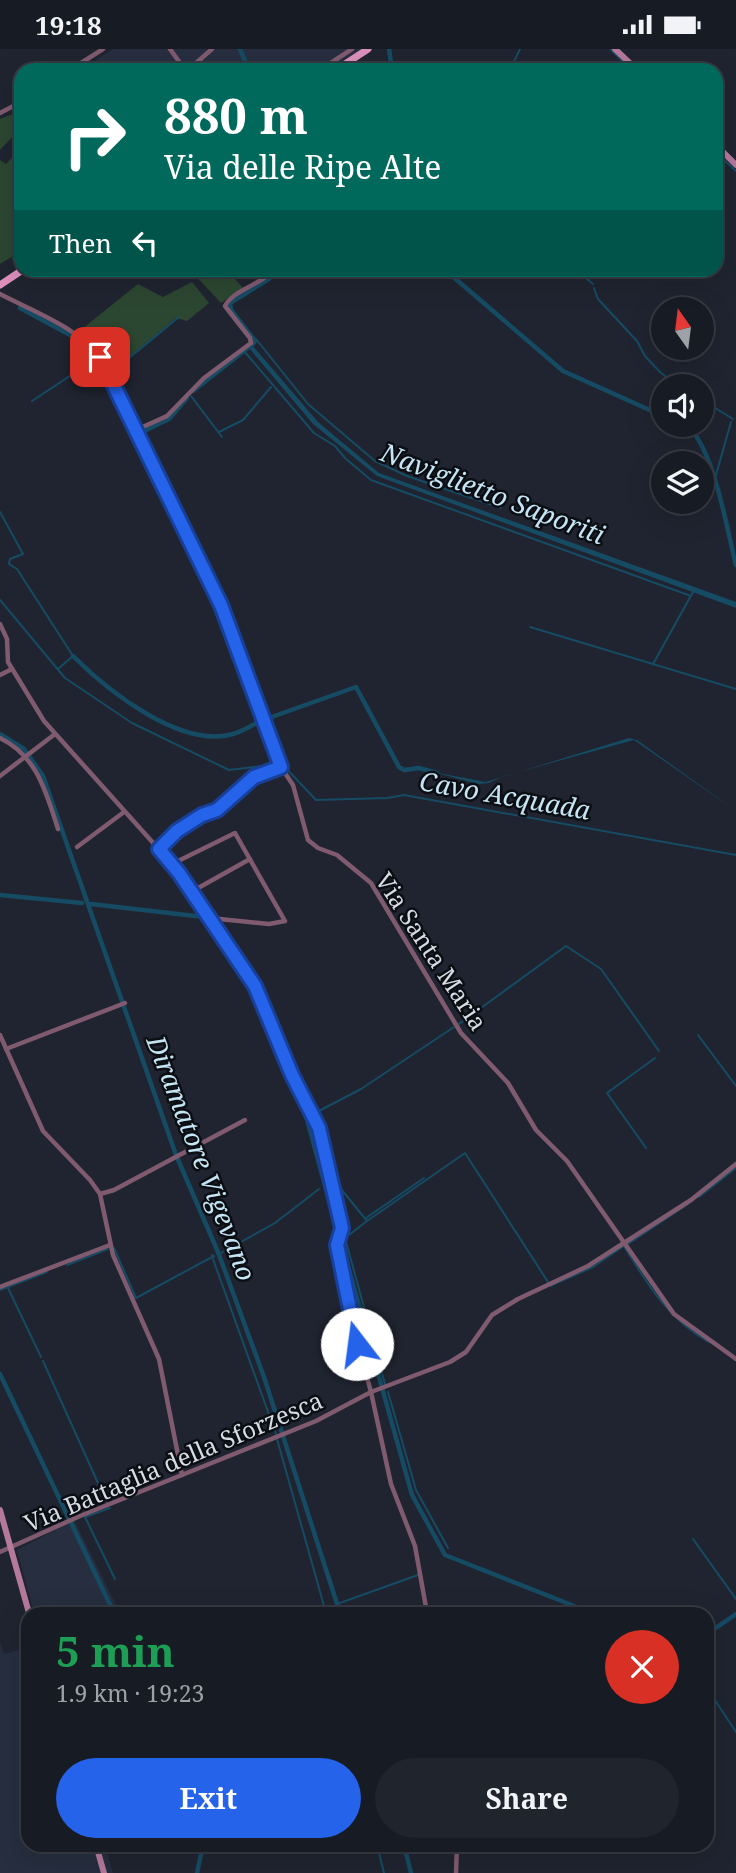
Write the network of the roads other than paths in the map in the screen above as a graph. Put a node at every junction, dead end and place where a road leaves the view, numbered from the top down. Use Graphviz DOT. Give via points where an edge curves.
graph roads {
  1 [pos="103,49"];
  2 [pos="170,49"];
  3 [pos="212,49"];
  4 [pos="352,49"];
  5 [pos="368,49"];
  6 [pos="615,49"];
  7 [pos="340,57"];
  8 [pos="354,58"];
  9 [pos="82,63"];
  10 [pos="181,63"];
  11 [pos="195,63"];
  12 [pos="331,63"];
  13 [pos="346,63"];
  14 [pos="630,63"];
  15 [pos="723,152"];
  16 [pos="736,165"];
  17 [pos="263,277"];
  18 [pos="0,294"];
  19 [pos="137,433"];
  20 [pos="0,624"];
  21 [pos="12,669"];
  22 [pos="0,675"];
  23 [pos="55,734"];
  24 [pos="0,738"];
  25 [pos="28,755"];
  26 [pos="281,767"];
  27 [pos="0,776"];
  28 [pos="124,812"];
  29 [pos="58,829"];
  30 [pos="77,848"];
  31 [pos="159,849"];
  32 [pos="250,859"];
  33 [pos="172,864"];
  34 [pos="191,892"];
  35 [pos="209,918"];
  36 [pos="125,1003"];
  37 [pos="0,1035"];
  38 [pos="5,1049"];
  39 [pos="245,1120"];
  40 [pos="736,1164"];
  41 [pos="100,1194"];
  42 [pos="624,1243"];
  43 [pos="110,1245"];
  44 [pos="0,1287"];
  45 [pos="736,1359"];
  46 [pos="371,1392"];
  47 [pos="182,1475"];
  48 [pos="0,1510"];
  49 [pos="11,1549"];
  50 [pos="0,1552"];
  51 [pos="27,1607"];
  52 [pos="426,1607"];
  53 [pos="98,1852"];
  54 [pos="457,1852"];
  55 [pos="104,1873"];
  56 [pos="456,1873"];
  1 -- 9 [label="street"];
  2 -- 10 [label="street"];
  3 -- 11 [label="street"];
  4 -- 7 [label="street"];
  5 -- 8 [label="main road"];
  6 -- 14 [label="main road"];
  7 -- 8 [label="main road"];
  7 -- 12 [label="street"];
  8 -- 13 [label="main road"];
  15 -- 16 [label="main road"];
  17 -- 19 [label="street" via="225,306 250,344 204,377 167,416"];
  18 -- 19 [label="street, Via Santa Maria" via="84,341 100,357"];
  19 -- 26 [label="street, Via Santa Maria" via="221,605"];
  20 -- 21 [label="street"];
  21 -- 22 [label="street"];
  21 -- 23 [label="street"];
  23 -- 25 [label="street"];
  23 -- 28 [label="street"];
  24 -- 25 [label="street"];
  25 -- 27 [label="street"];
  25 -- 29 [label="street"];
  26 -- 31 [label="street" via="254,777 217,810 177,831"];
  26 -- 42 [label="street, Via Santa Maria" via="293,785 308,840 337,855 371,883 461,1033 508,1083 536,1130 567,1161"];
  28 -- 30 [label="street"];
  28 -- 31 [label="street"];
  31 -- 33 [label="street"];
  32 -- 33 [label="street" via="231,833"];
  32 -- 34 [label="street"];
  32 -- 35 [label="street" via="285,921 268,924"];
  33 -- 34 [label="street"];
  34 -- 35 [label="street"];
  35 -- 46 [label="street" via="255,986 319,1128 342,1228 337,1245 349,1312"];
  36 -- 38 [label="street"];
  37 -- 38 [label="street"];
  38 -- 41 [label="street" via="43,1131"];
  39 -- 41 [label="street"];
  40 -- 42 [label="street, Via Battaglia della Sforzesca"];
  41 -- 43 [label="street"];
  42 -- 45 [label="street, Via Santa Maria" via="674,1314"];
  42 -- 46 [label="street, Via Battaglia della Sforzesca" via="492,1315 466,1352 450,1362"];
  43 -- 44 [label="street"];
  43 -- 47 [label="street" via="159,1359"];
  46 -- 47 [label="street, Via Battaglia della Sforzesca" via="316,1421"];
  46 -- 52 [label="street" via="391,1484 415,1546"];
  47 -- 49 [label="street, Via Battaglia della Sforzesca"];
  48 -- 49 [label="main road"];
  49 -- 50 [label="street, Via Battaglia della Sforzesca"];
  49 -- 51 [label="main road"];
  53 -- 55 [label="main road"];
  54 -- 56 [label="street"];
}
